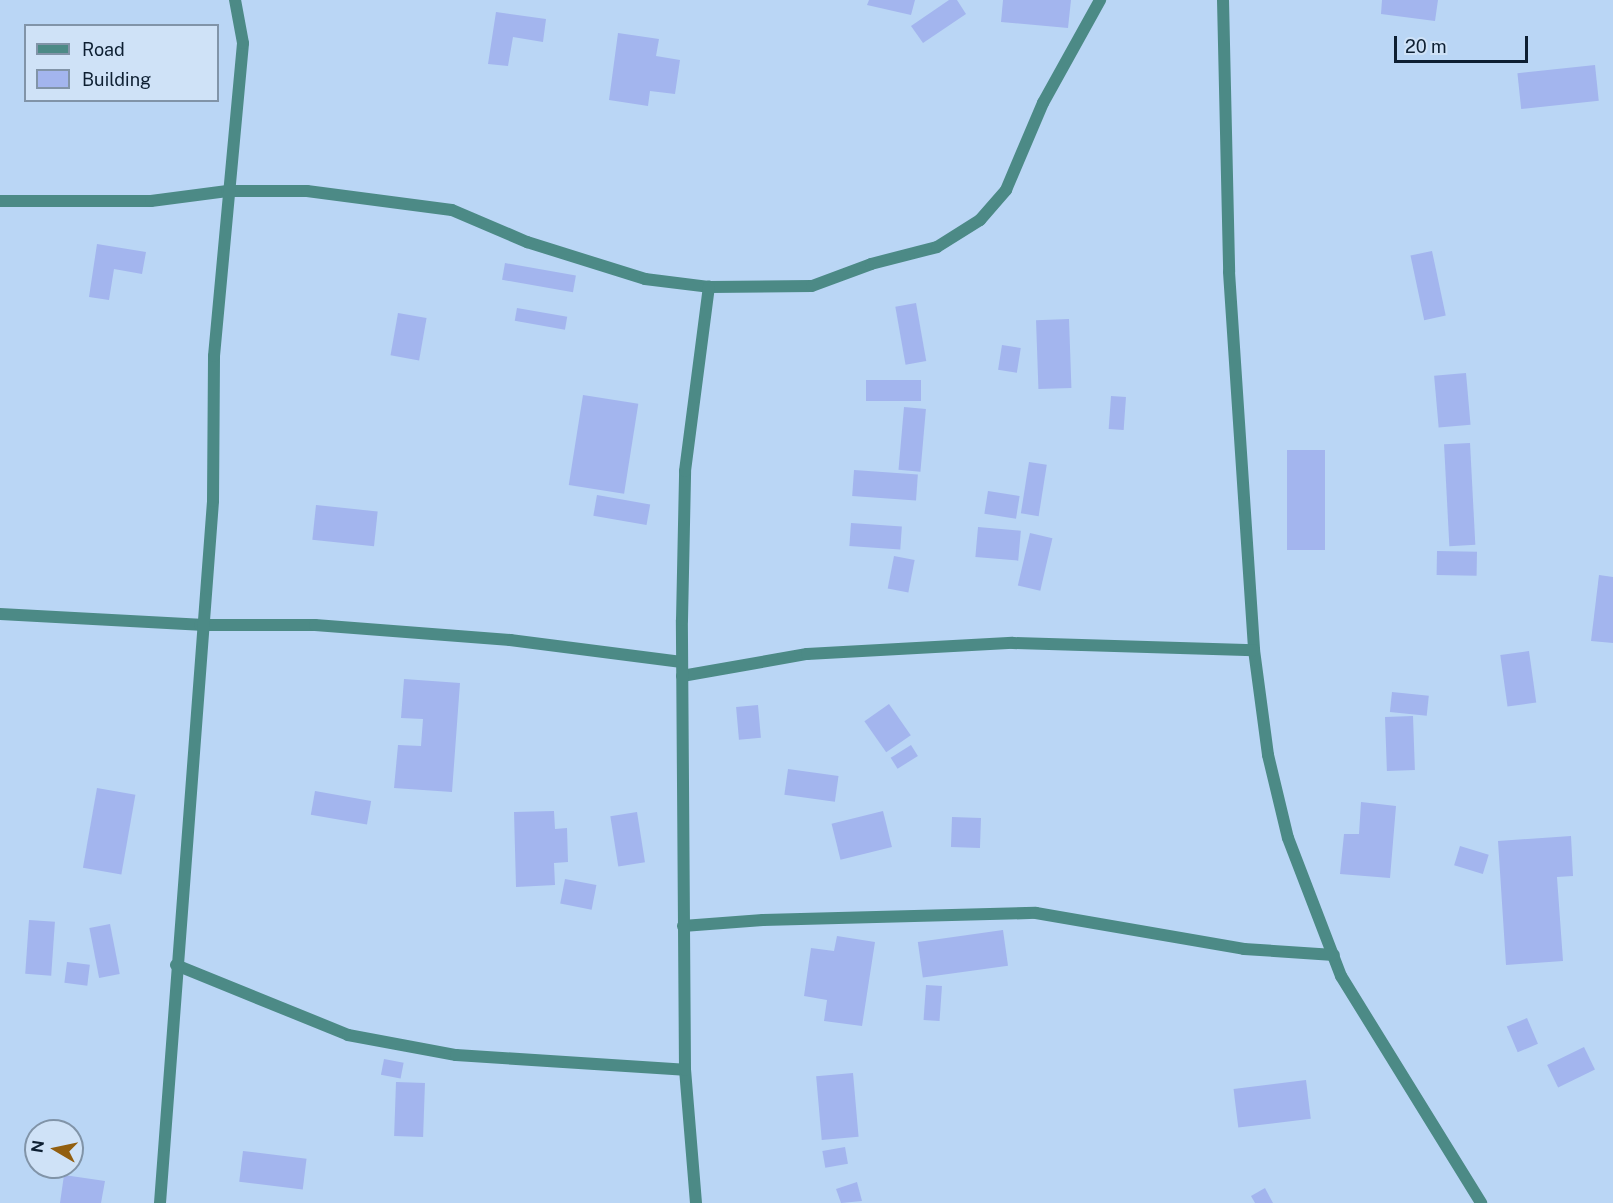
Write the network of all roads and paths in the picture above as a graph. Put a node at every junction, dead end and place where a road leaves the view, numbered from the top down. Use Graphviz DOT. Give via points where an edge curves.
graph roads {
  1 [pos="235,0"];
  2 [pos="1100,0"];
  3 [pos="1223,0"];
  4 [pos="227,191"];
  5 [pos="0,201"];
  6 [pos="709,286"];
  7 [pos="0,614"];
  8 [pos="200,625"];
  9 [pos="1254,650"];
  10 [pos="682,662"];
  11 [pos="682,676"];
  12 [pos="682,926"];
  13 [pos="1334,955"];
  14 [pos="176,965"];
  15 [pos="685,1070"];
  16 [pos="160,1203"];
  17 [pos="696,1203"];
  18 [pos="1481,1203"];
  1 -- 4 [label="street" via="243,43"];
  2 -- 6 [label="street" via="1043,103 1006,190 980,220 937,247 812,285"];
  3 -- 9 [label="street" via="1229,272"];
  4 -- 5 [label="street" via="151,201"];
  4 -- 6 [label="street" via="307,191 452,210 527,242 645,279"];
  4 -- 8 [label="street" via="214,356 213,501"];
  6 -- 10 [label="street" via="686,471"];
  7 -- 8 [label="street"];
  8 -- 10 [label="street" via="315,625 419,632"];
  8 -- 14 [label="street"];
  9 -- 11 [label="street" via="1013,643 807,654"];
  9 -- 13 [label="street" via="1268,755 1288,838"];
  10 -- 11 [label="street"];
  11 -- 12 [label="street"];
  12 -- 13 [label="street" via="763,920 1036,913 1233,947"];
  12 -- 15 [label="street"];
  13 -- 18 [label="street" via="1341,976"];
  14 -- 15 [label="street" via="348,1035 456,1055"];
  14 -- 16 [label="street"];
  15 -- 17 [label="street"];
}
